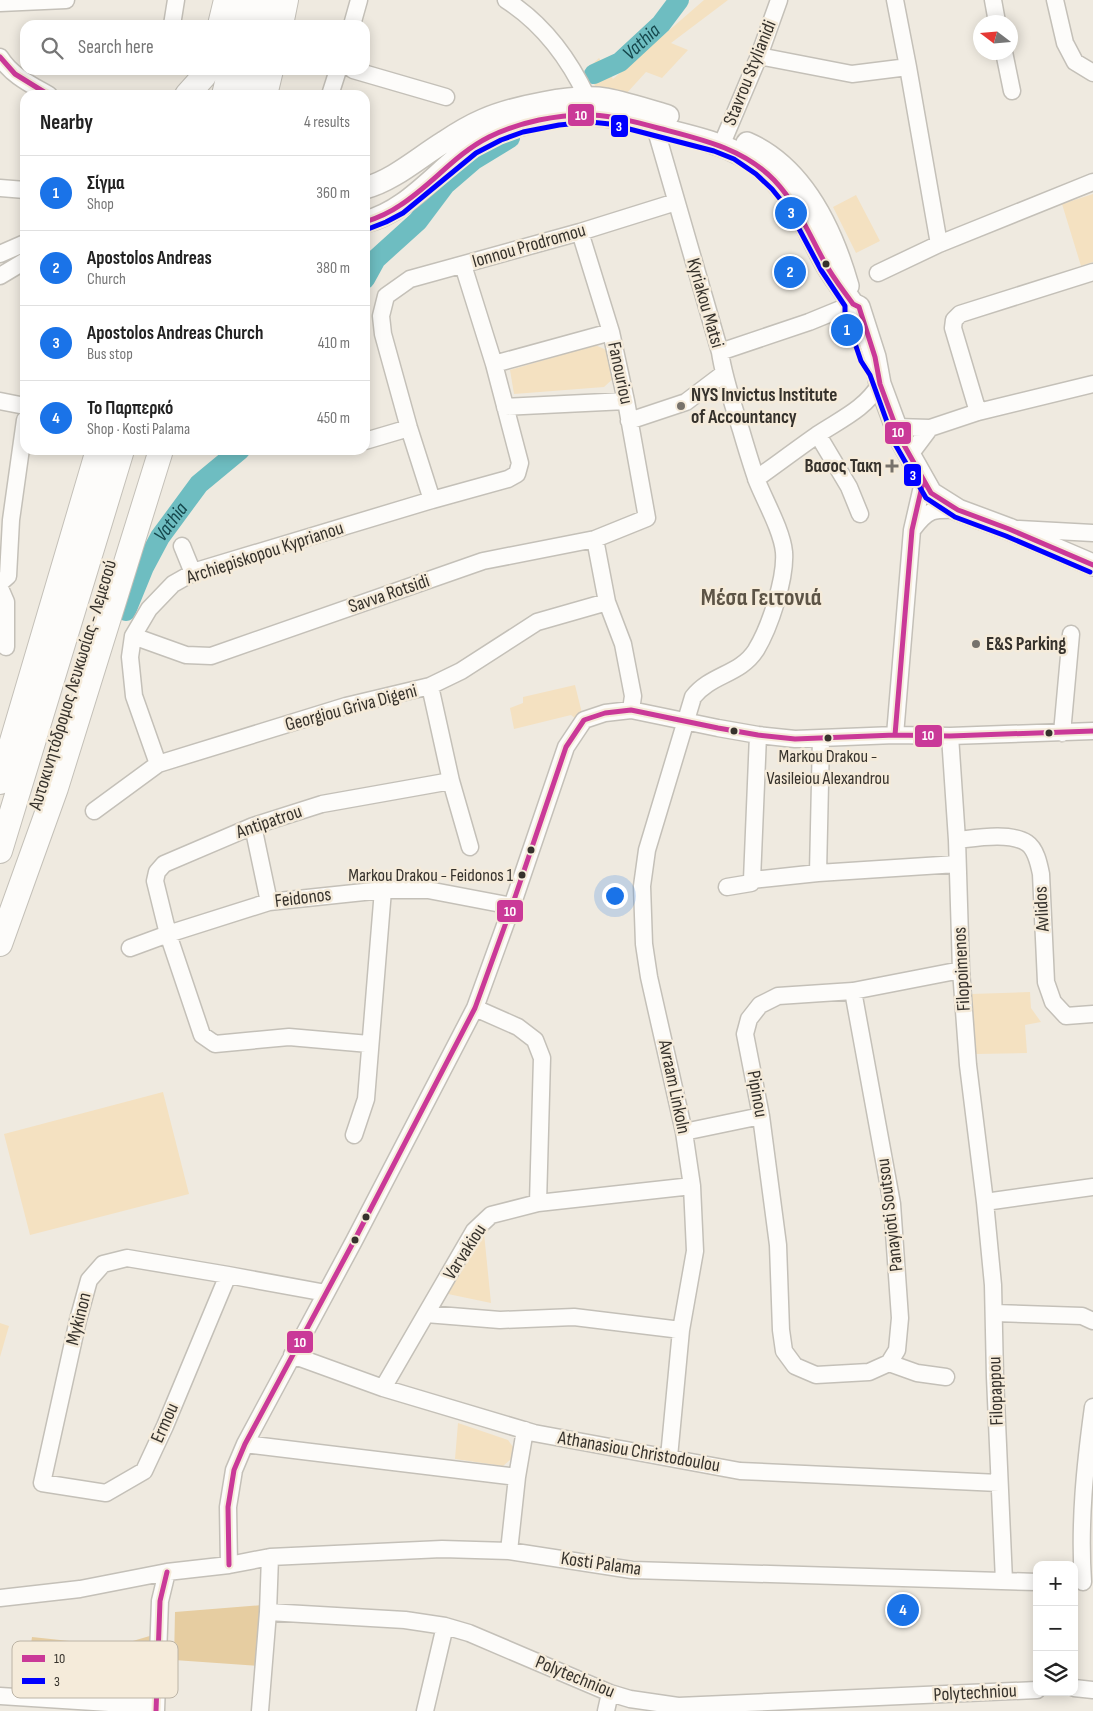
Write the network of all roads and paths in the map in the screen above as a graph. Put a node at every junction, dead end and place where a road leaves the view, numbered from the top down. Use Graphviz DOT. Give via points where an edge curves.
graph roads {
  1 [pos="66,0"];
  2 [pos="176,0"];
  3 [pos="226,0"];
  4 [pos="246,0"];
  5 [pos="268,0"];
  6 [pos="286,0"];
  7 [pos="359,0"];
  8 [pos="506,0"];
  9 [pos="780,0"];
  10 [pos="895,0"];
  11 [pos="993,0"];
  12 [pos="1056,0"];
  13 [pos="0,3"];
  14 [pos="996,15"];
  15 [pos="173,20"];
  16 [pos="221,20"];
  17 [pos="241,20"];
  18 [pos="264,20"];
  19 [pos="282,20"];
  20 [pos="353,20"];
  21 [pos="0,56"];
  22 [pos="759,56"];
  23 [pos="1006,60"];
  24 [pos="908,67"];
  25 [pos="1093,73"];
  26 [pos="204,75"];
  27 [pos="229,75"];
  28 [pos="251,75"];
  29 [pos="270,75"];
  30 [pos="336,75"];
  31 [pos="370,75"];
  32 [pos="40,90"];
  33 [pos="191,90"];
  34 [pos="225,90"];
  35 [pos="247,90"];
  36 [pos="266,90"];
  37 [pos="332,90"];
  38 [pos="1012,91"];
  39 [pos="446,97"];
  40 [pos="587,98"];
  41 [pos="655,127"];
  42 [pos="723,140"];
  43 [pos="1093,182"];
  44 [pos="370,186"];
  45 [pos="0,188"];
  46 [pos="20,190"];
  47 [pos="676,202"];
  48 [pos="370,220"];
  49 [pos="580,232"];
  50 [pos="938,244"];
  51 [pos="20,245"];
  52 [pos="0,254"];
  53 [pos="20,264"];
  54 [pos="463,265"];
  55 [pos="1093,272"];
  56 [pos="878,273"];
  57 [pos="0,276"];
  58 [pos="853,304"];
  59 [pos="611,332"];
  60 [pos="720,352"];
  61 [pos="494,364"];
  62 [pos="723,374"];
  63 [pos="878,378"];
  64 [pos="1093,384"];
  65 [pos="0,401"];
  66 [pos="626,401"];
  67 [pos="20,405"];
  68 [pos="505,407"];
  69 [pos="978,412"];
  70 [pos="629,421"];
  71 [pos="896,427"];
  72 [pos="409,428"];
  73 [pos="930,428"];
  74 [pos="818,435"];
  75 [pos="370,440"];
  76 [pos="20,455"];
  77 [pos="97,455"];
  78 [pos="121,455"];
  79 [pos="143,455"];
  80 [pos="159,455"];
  81 [pos="909,456"];
  82 [pos="756,479"];
  83 [pos="923,482"];
  84 [pos="432,500"];
  85 [pos="958,510"];
  86 [pos="860,514"];
  87 [pos="647,518"];
  88 [pos="1009,529"];
  89 [pos="912,530"];
  90 [pos="1093,533"];
  91 [pos="595,538"];
  92 [pos="182,546"];
  93 [pos="103,552"];
  94 [pos="1093,565"];
  95 [pos="193,573"];
  96 [pos="0,583"];
  97 [pos="0,588"];
  98 [pos="607,602"];
  99 [pos="1071,634"];
  100 [pos="133,636"];
  101 [pos="6,647"];
  102 [pos="430,686"];
  103 [pos="631,710"];
  104 [pos="685,722"];
  105 [pos="1093,731"];
  106 [pos="1062,732"];
  107 [pos="758,735"];
  108 [pos="895,735"];
  109 [pos="950,736"];
  110 [pos="821,738"];
  111 [pos="158,764"];
  112 [pos="451,781"];
  113 [pos="0,782"];
  114 [pos="94,810"];
  115 [pos="253,826"];
  116 [pos="957,840"];
  117 [pos="470,847"];
  118 [pos="0,851"];
  119 [pos="957,864"];
  120 [pos="818,873"];
  121 [pos="752,880"];
  122 [pos="727,887"];
  123 [pos="383,890"];
  124 [pos="269,902"];
  125 [pos="512,906"];
  126 [pos="0,920"];
  127 [pos="168,934"];
  128 [pos="0,944"];
  129 [pos="130,948"];
  130 [pos="961,970"];
  131 [pos="853,991"];
  132 [pos="475,1008"];
  133 [pos="1093,1014"];
  134 [pos="369,1044"];
  135 [pos="761,1116"];
  136 [pos="684,1132"];
  137 [pos="354,1135"];
  138 [pos="692,1186"];
  139 [pos="1093,1187"];
  140 [pos="985,1202"];
  141 [pos="538,1203"];
  142 [pos="228,1275"];
  143 [pos="326,1293"];
  144 [pos="995,1313"];
  145 [pos="426,1314"];
  146 [pos="1093,1321"];
  147 [pos="682,1330"];
  148 [pos="292,1355"];
  149 [pos="889,1363"];
  150 [pos="946,1377"];
  151 [pos="383,1388"];
  152 [pos="1093,1406"];
  153 [pos="525,1430"];
  154 [pos="245,1444"];
  155 [pos="669,1457"];
  156 [pos="517,1477"];
  157 [pos="42,1483"];
  158 [pos="999,1484"];
  159 [pos="509,1550"];
  160 [pos="270,1557"];
  161 [pos="229,1565"];
  162 [pos="167,1572"];
  163 [pos="1004,1581"];
  164 [pos="1033,1582"];
  165 [pos="1083,1582"];
  166 [pos="0,1598"];
  167 [pos="268,1612"];
  168 [pos="445,1626"];
  169 [pos="159,1641"];
  170 [pos="1078,1688"];
  171 [pos="1033,1690"];
  172 [pos="1093,1690"];
  173 [pos="610,1693"];
  174 [pos="26,1698"];
  175 [pos="156,1708"];
  176 [pos="260,1711"];
  177 [pos="424,1711"];
  178 [pos="606,1711"];
  1 -- 13 [label="street"];
  2 -- 15 [label="street"];
  3 -- 16 [label="highway"];
  4 -- 17 [label="highway"];
  5 -- 18 [label="highway"];
  6 -- 19 [label="highway"];
  7 -- 20 [label="street"];
  8 -- 40 [label="street" via="533,20 559,49"];
  9 -- 22 [label="street, Stavrou Stylianidi"];
  10 -- 24 [label="street"];
  11 -- 14 [label="street"];
  12 -- 25 [label="street" via="1065,44 1075,62"];
  21 -- 32 [label="street" via="18,77"];
  22 -- 24 [label="street" via="852,74"];
  22 -- 42 [label="street, Stavrou Stylianidi"];
  23 -- 38 [label="street"];
  24 -- 50 [label="street"];
  26 -- 33 [label="highway"];
  27 -- 34 [label="highway"];
  28 -- 35 [label="highway"];
  29 -- 36 [label="highway"];
  30 -- 37 [label="street"];
  31 -- 39 [label="street"];
  40 -- 42 [label="main road" via="628,104"];
  40 -- 44 [label="main road" via="559,100 484,119 386,180"];
  41 -- 42 [label="main road" via="696,138"];
  41 -- 47 [label="street, Kyriakou Matsi"];
  41 -- 48 [label="main road" via="619,118 581,114 559,116 510,129 488,137 453,161 404,204 388,215"];
  42 -- 58 [label="main road" via="751,144 781,165 802,187 821,214 839,254"];
  43 -- 50 [label="street"];
  45 -- 46 [label="street"];
  47 -- 49 [label="street, Ionnou Prodromou"];
  47 -- 60 [label="street, Kyriakou Matsi"];
  49 -- 54 [label="street, Ionnou Prodromou"];
  49 -- 59 [label="street, Fanouriou"];
  50 -- 56 [label="street"];
  51 -- 52 [label="street"];
  53 -- 57 [label="street"];
  54 -- 61 [label="street"];
  54 -- 72 [label="street, Ionnou Prodromou" via="410,280 386,296 381,316 383,334"];
  55 -- 69 [label="street" via="960,314 954,320 953,328"];
  58 -- 60 [label="street"];
  58 -- 63 [label="main road" via="852,312 861,342"];
  59 -- 61 [label="street"];
  59 -- 66 [label="street, Fanouriou"];
  60 -- 62 [label="street, Kyriakou Matsi"];
  61 -- 68 [label="street"];
  62 -- 70 [label="street" via="686,402"];
  62 -- 82 [label="street, Kyriakou Matsi"];
  63 -- 71 [label="main road"];
  63 -- 74 [label="street" via="873,396"];
  64 -- 69 [label="street"];
  65 -- 67 [label="street"];
  66 -- 68 [label="street"];
  66 -- 70 [label="street, Fanouriou"];
  68 -- 84 [label="street, Archiepiskopou Kyprianou" via="520,463 517,474"];
  69 -- 73 [label="street"];
  70 -- 87 [label="street, Fanouriou"];
  71 -- 73 [label="street"];
  71 -- 81 [label="main road"];
  72 -- 75 [label="street"];
  72 -- 84 [label="street"];
  73 -- 81 [label="street"];
  74 -- 82 [label="street"];
  74 -- 86 [label="street" via="850,487"];
  76 -- 96 [label="street" via="8,576"];
  77 -- 113 [label="highway"];
  78 -- 93 [label="highway, Αυτοκινητόδρομος Λευκωσίας - Λεμεσού"];
  79 -- 93 [label="highway, Αυτοκινητόδρομος Λευκωσίας - Λεμεσού"];
  80 -- 128 [label="highway" via="56,788"];
  81 -- 83 [label="main road"];
  82 -- 104 [label="street, Kyriakou Matsi" via="784,550 784,568 777,598 756,650 738,668 700,688"];
  83 -- 85 [label="main road" via="931,493"];
  83 -- 89 [label="street"];
  84 -- 95 [label="street, Archiepiskopou Kyprianou"];
  85 -- 88 [label="main road"];
  85 -- 89 [label="street" via="940,509 924,514"];
  87 -- 91 [label="street, Savva Rotsidi"];
  88 -- 90 [label="street"];
  88 -- 94 [label="main road"];
  89 -- 108 [label="street"];
  91 -- 98 [label="street"];
  91 -- 100 [label="street, Savva Rotsidi" via="482,561 211,656 186,655"];
  92 -- 95 [label="street"];
  93 -- 118 [label="highway, Αυτοκινητόδρομος Λευκωσίας - Λεμεσού"];
  93 -- 126 [label="highway, Αυτοκινητόδρομος Λευκωσίας - Λεμεσού"];
  95 -- 100 [label="street, Archiepiskopou Kyprianou" via="172,584 149,608"];
  97 -- 101 [label="street" via="6,602"];
  98 -- 102 [label="street, Georgiou Griva Digeni" via="537,622 462,671"];
  98 -- 103 [label="street" via="623,644 633,696"];
  99 -- 106 [label="street"];
  100 -- 111 [label="street, Archiepiskopou Kyprianou" via="130,657 134,696"];
  102 -- 111 [label="street, Georgiou Griva Digeni" via="346,706"];
  102 -- 112 [label="street"];
  103 -- 104 [label="street"];
  103 -- 125 [label="street" via="584,720 566,746"];
  104 -- 107 [label="street"];
  104 -- 136 [label="street, Avraam Linkoln" via="647,850 642,886 644,944 650,982"];
  105 -- 106 [label="street"];
  106 -- 109 [label="street"];
  107 -- 110 [label="street"];
  107 -- 121 [label="street"];
  108 -- 109 [label="street"];
  108 -- 110 [label="street"];
  109 -- 116 [label="street, Filopoimenos"];
  110 -- 120 [label="street"];
  111 -- 114 [label="street, Georgiou Griva Digeni"];
  112 -- 115 [label="street, Antipatrou" via="322,804"];
  112 -- 117 [label="street"];
  115 -- 124 [label="street"];
  115 -- 127 [label="street, Antipatrou" via="164,864 157,872 155,881"];
  116 -- 119 [label="street, Filopoimenos"];
  116 -- 133 [label="street, Avlidos" via="1010,836 1028,843 1038,859 1046,982 1053,1002 1066,1016"];
  119 -- 120 [label="street"];
  119 -- 130 [label="street, Filopoimenos"];
  120 -- 121 [label="street"];
  121 -- 122 [label="street" via="751,883"];
  123 -- 124 [label="street, Feidonos"];
  123 -- 125 [label="street, Feidonos" via="428,890"];
  123 -- 134 [label="street"];
  124 -- 127 [label="street, Feidonos"];
  125 -- 132 [label="street"];
  127 -- 129 [label="street, Feidonos"];
  127 -- 134 [label="street" via="202,1035 215,1044 289,1037"];
  130 -- 131 [label="street, Pipinou"];
  130 -- 140 [label="street, Filopoimenos" via="968,1065"];
  131 -- 135 [label="street, Pipinou" via="778,996 760,1005 749,1019 745,1034"];
  131 -- 149 [label="street, Panayioti Soutsou" via="892,1204 900,1318 897,1350"];
  132 -- 141 [label="street" via="518,1027 536,1040 542,1058"];
  132 -- 143 [label="street"];
  134 -- 137 [label="street" via="366,1099"];
  135 -- 136 [label="street"];
  135 -- 149 [label="street, Pipinou" via="778,1245 784,1351 795,1366 816,1375 869,1372"];
  136 -- 138 [label="street, Avraam Linkoln"];
  138 -- 141 [label="street, Varvakiou"];
  138 -- 147 [label="street, Avraam Linkoln" via="695,1250"];
  139 -- 140 [label="street"];
  140 -- 144 [label="street, Filopappou"];
  141 -- 145 [label="street, Varvakiou" via="491,1214 474,1231"];
  142 -- 143 [label="street, Mykinon"];
  142 -- 157 [label="street, Ermou" via="144,1470 106,1493"];
  142 -- 157 [label="street, Mykinon" via="128,1258 103,1264 89,1280"];
  143 -- 148 [label="street"];
  144 -- 146 [label="street" via="1082,1316"];
  144 -- 158 [label="street, Filopappou"];
  145 -- 147 [label="street" via="500,1320 574,1317"];
  145 -- 151 [label="street, Varvakiou"];
  147 -- 155 [label="street, Avraam Linkoln"];
  148 -- 151 [label="street, Athanasiou Christodoulou"];
  148 -- 154 [label="street"];
  149 -- 150 [label="street" via="917,1373"];
  151 -- 153 [label="street, Athanasiou Christodoulou"];
  152 -- 165 [label="street" via="1082,1513"];
  153 -- 155 [label="street, Athanasiou Christodoulou"];
  153 -- 156 [label="street"];
  154 -- 156 [label="street"];
  154 -- 161 [label="street" via="234,1470 228,1507"];
  155 -- 158 [label="street, Athanasiou Christodoulou" via="740,1471"];
  156 -- 159 [label="street"];
  158 -- 163 [label="street, Filopappou"];
  159 -- 160 [label="street, Kosti Palama" via="442,1549"];
  159 -- 163 [label="street, Kosti Palama" via="632,1570"];
  160 -- 161 [label="street, Kosti Palama"];
  160 -- 167 [label="street"];
  161 -- 162 [label="street, Kosti Palama"];
  162 -- 166 [label="street, Kosti Palama" via="80,1589"];
  162 -- 169 [label="street" via="160,1601"];
  163 -- 164 [label="street, Kosti Palama"];
  167 -- 168 [label="street, Polytechniou" via="405,1620"];
  167 -- 176 [label="street"];
  168 -- 173 [label="street, Polytechniou" via="469,1633"];
  168 -- 177 [label="street"];
  170 -- 172 [label="street"];
  171 -- 173 [label="street, Polytechniou" via="678,1706"];
  173 -- 178 [label="street"];
  174 -- 175 [label="street"];
}
